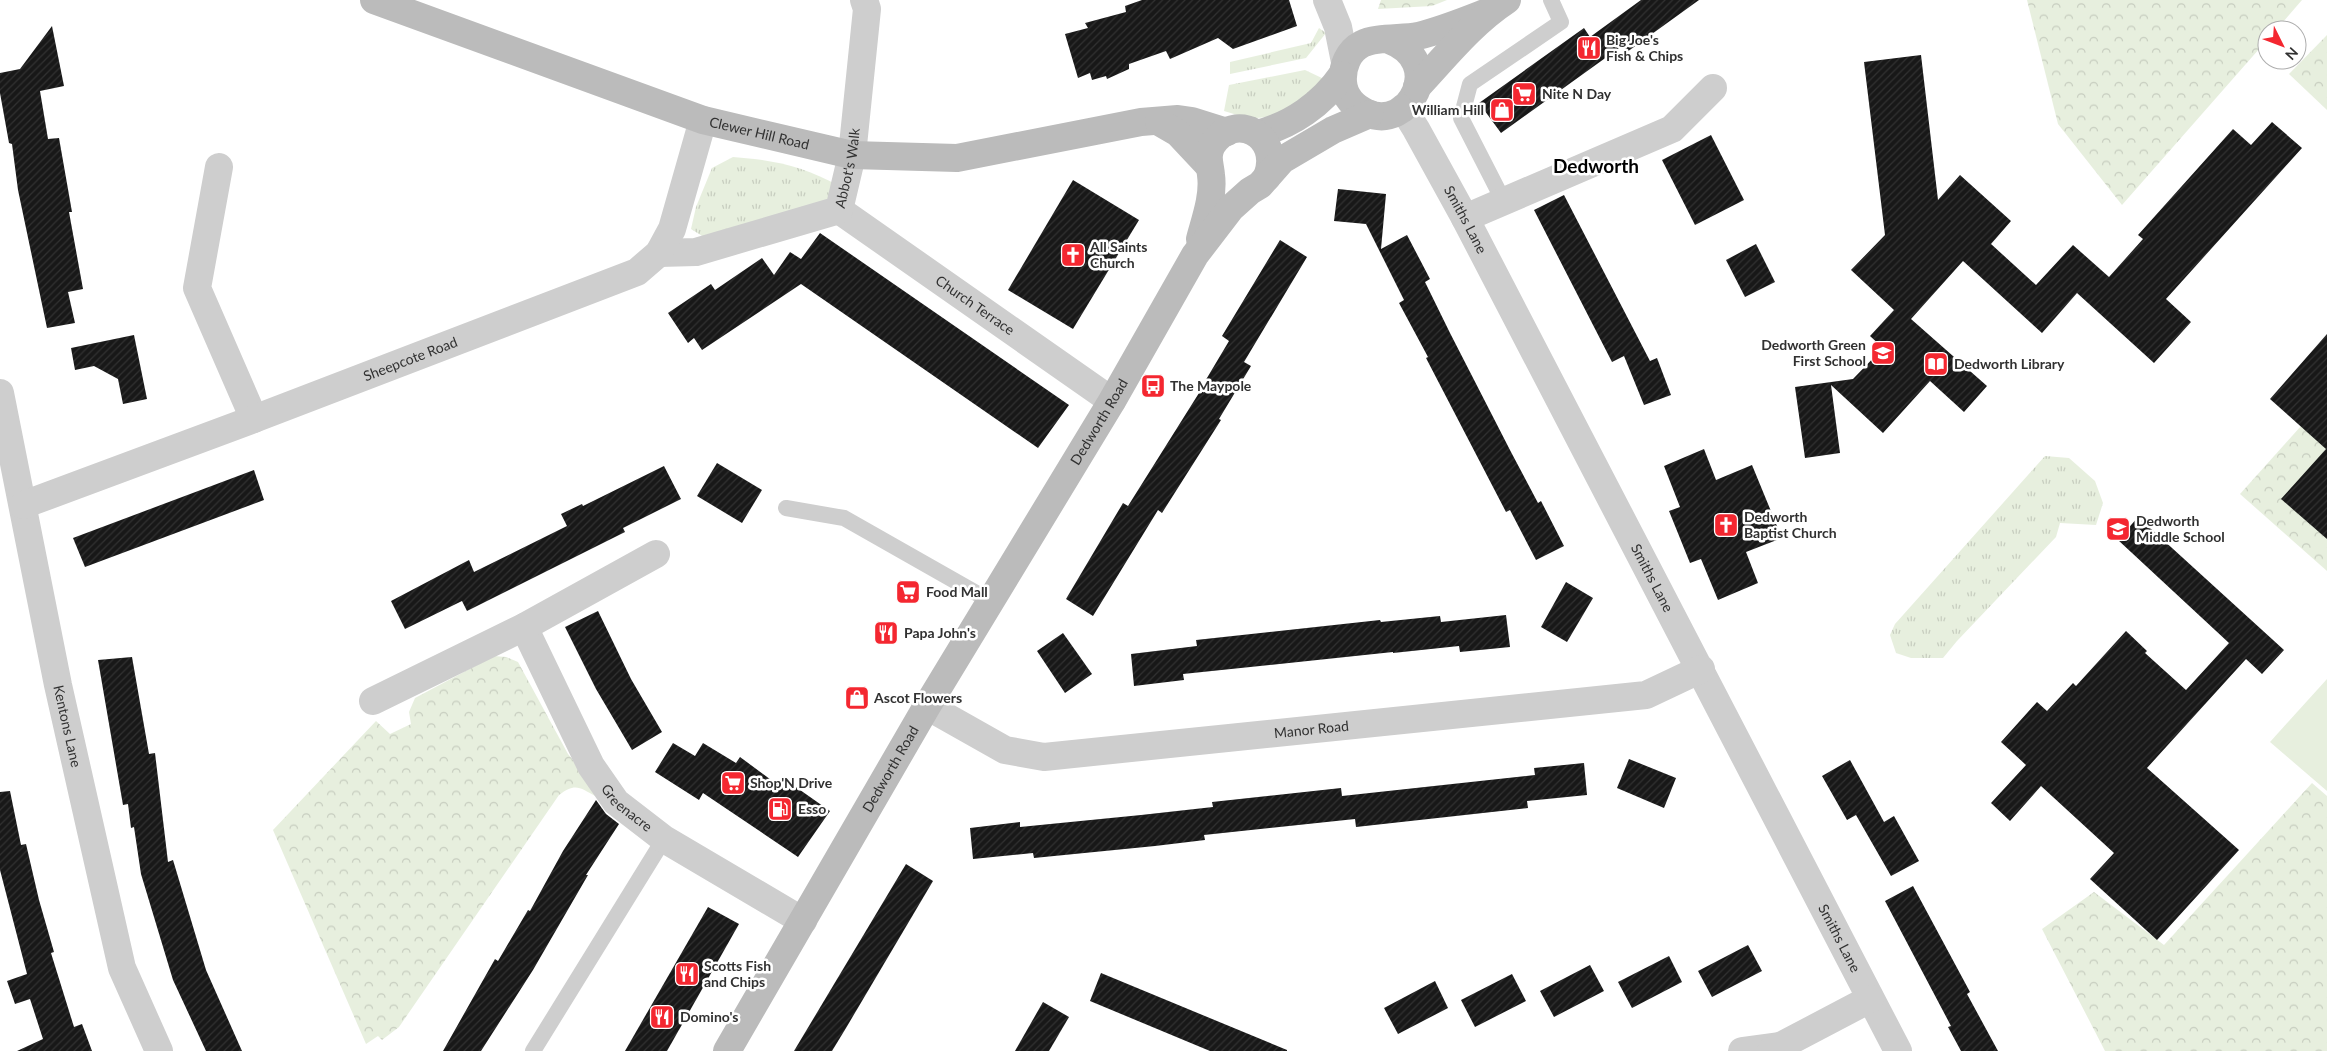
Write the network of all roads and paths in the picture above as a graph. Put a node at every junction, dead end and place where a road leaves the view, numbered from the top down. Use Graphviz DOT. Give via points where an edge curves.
graph roads {
  1 [pos="374,0"];
  2 [pos="864,0"];
  3 [pos="1327,0"];
  4 [pos="1550,0"];
  5 [pos="1498,5"];
  6 [pos="1382,40"];
  7 [pos="1344,68"];
  8 [pos="1713,88"];
  9 [pos="1410,98"];
  10 [pos="1370,114"];
  11 [pos="702,120"];
  12 [pos="1159,122"];
  13 [pos="1227,132"];
  14 [pos="1257,134"];
  15 [pos="852,155"];
  16 [pos="219,167"];
  17 [pos="1210,170"];
  18 [pos="1259,184"];
  19 [pos="1504,202"];
  20 [pos="840,210"];
  21 [pos="1466,218"];
  22 [pos="659,253"];
  23 [pos="1195,255"];
  24 [pos="0,393"];
  25 [pos="1112,401"];
  26 [pos="254,419"];
  27 [pos="23,505"];
  28 [pos="786,508"];
  29 [pos="656,554"];
  30 [pos="992,602"];
  31 [pos="524,628"];
  32 [pos="1701,669"];
  33 [pos="373,701"];
  34 [pos="927,706"];
  35 [pos="664,839"];
  36 [pos="803,921"];
  37 [pos="1870,999"];
  38 [pos="1775,1049"];
  39 [pos="159,1051"];
  40 [pos="533,1051"];
  41 [pos="727,1051"];
  42 [pos="1742,1051"];
  43 [pos="1898,1051"];
  1 -- 11 [label="main road, Clewer Hill Road"];
  2 -- 15 [label="street, Abbot's Walk" via="867,9"];
  3 -- 6 [label="street" via="1346,22"];
  3 -- 7 [label="street" via="1338,27"];
  4 -- 19 [label="lane" via="1561,22 1470,84 1461,118"];
  5 -- 6 [label="main road, Dedworth Road" via="1449,27 1418,36"];
  5 -- 9 [label="main road, Dedworth Road" via="1462,38"];
  6 -- 7 [label="main road, Dedworth Road" via="1362,43 1352,52"];
  6 -- 9 [label="main road" via="1401,45 1413,56 1418,69"];
  7 -- 10 [label="main road" via="1344,88 1350,100"];
  7 -- 14 [label="main road, Dedworth Road" via="1330,93 1303,114 1273,130"];
  8 -- 19 [label="street" via="1672,129"];
  9 -- 10 [label="main road, Dedworth Road" via="1383,116"];
  9 -- 21 [label="street, Smiths Lane" via="1416,129"];
  10 -- 18 [label="main road, Dedworth Road" via="1333,130 1282,160"];
  11 -- 15 [label="main road, Clewer Hill Road"];
  11 -- 22 [label="street, Sheepcote Road" via="672,229"];
  12 -- 13 [label="main road, Clewer Hill Road" via="1192,121"];
  12 -- 15 [label="main road, Clewer Hill Road" via="1141,122 957,158"];
  12 -- 17 [label="main road" via="1178,133"];
  13 -- 14 [label="main road, Dedworth Road" via="1246,129"];
  13 -- 17 [label="main road, Dedworth Road" via="1212,146"];
  14 -- 18 [label="main road" via="1265,141 1271,155 1271,166"];
  15 -- 20 [label="street, Abbot's Walk"];
  16 -- 26 [label="street" via="197,288"];
  17 -- 18 [label="main road" via="1220,185 1229,191 1239,192"];
  17 -- 23 [label="main road, Dedworth Road" via="1208,208"];
  18 -- 23 [label="main road, Dedworth Road" via="1222,217"];
  19 -- 21 [label="street"];
  20 -- 22 [label="street, Abbot's Walk" via="696,252"];
  20 -- 25 [label="street, Church Terrace"];
  21 -- 32 [label="street, Smiths Lane"];
  22 -- 26 [label="street, Sheepcote Road" via="637,272"];
  23 -- 25 [label="main road, Dedworth Road"];
  24 -- 27 [label="street, Kentons Lane"];
  25 -- 30 [label="main road, Dedworth Road"];
  26 -- 27 [label="street, Sheepcote Road"];
  27 -- 39 [label="street, Kentons Lane" via="58,685 122,968"];
  28 -- 30 [label="lane" via="844,518"];
  29 -- 31 [label="street"];
  30 -- 34 [label="main road, Dedworth Road"];
  31 -- 33 [label="street"];
  31 -- 35 [label="street, Greenacre" via="591,766 616,802"];
  32 -- 34 [label="street, Manor Road" via="1646,695 1044,757 1005,750"];
  32 -- 37 [label="street, Smiths Lane"];
  34 -- 36 [label="main road, Dedworth Road"];
  35 -- 36 [label="street, Greenacre"];
  35 -- 40 [label="lane"];
  36 -- 41 [label="main road, Dedworth Road"];
  37 -- 38 [label="street"];
  37 -- 43 [label="street, Smiths Lane"];
  38 -- 42 [label="street"];
}
